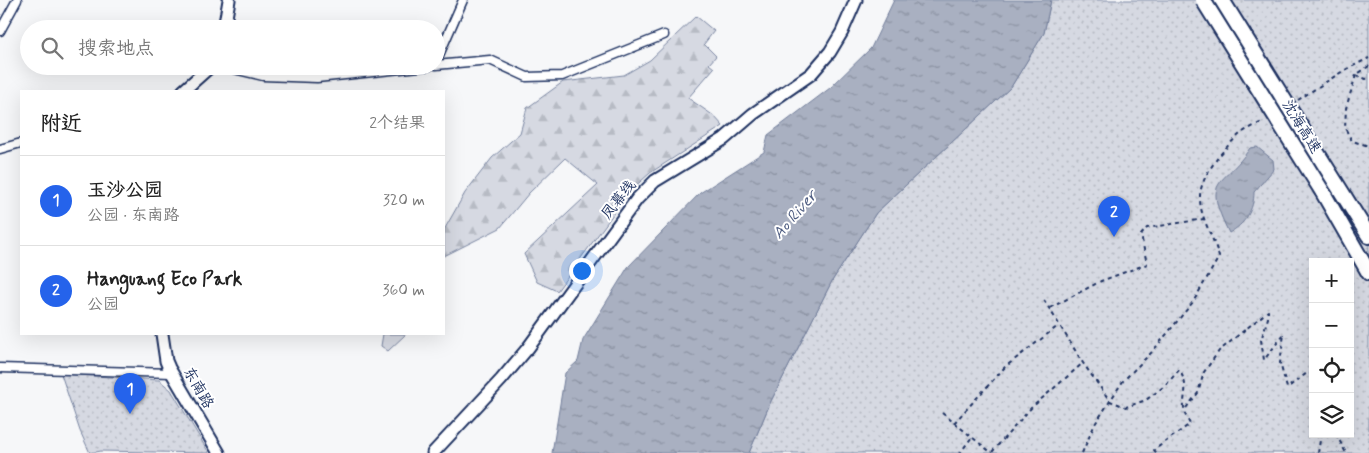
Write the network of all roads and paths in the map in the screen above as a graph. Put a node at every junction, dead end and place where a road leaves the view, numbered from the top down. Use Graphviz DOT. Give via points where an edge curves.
graph roads {
  1 [pos="17,0"];
  2 [pos="229,0"];
  3 [pos="463,0"];
  4 [pos="856,0"];
  5 [pos="1203,0"];
  6 [pos="1222,0"];
  7 [pos="226,20"];
  8 [pos="0,31"];
  9 [pos="664,35"];
  10 [pos="445,43"];
  11 [pos="1369,58"];
  12 [pos="445,63"];
  13 [pos="1369,66"];
  14 [pos="201,75"];
  15 [pos="259,75"];
  16 [pos="345,75"];
  17 [pos="1356,75"];
  18 [pos="1369,78"];
  19 [pos="184,90"];
  20 [pos="1294,103"];
  21 [pos="1271,116"];
  22 [pos="20,143"];
  23 [pos="1369,146"];
  24 [pos="0,149"];
  25 [pos="1204,219"];
  26 [pos="1369,236"];
  27 [pos="1369,273"];
  28 [pos="1044,300"];
  29 [pos="1050,308"];
  30 [pos="1059,326"];
  31 [pos="162,335"];
  32 [pos="1083,363"];
  33 [pos="0,368"];
  34 [pos="172,373"];
  35 [pos="1309,373"];
  36 [pos="1110,401"];
  37 [pos="1184,409"];
  38 [pos="942,413"];
  39 [pos="954,423"];
  40 [pos="972,437"];
  41 [pos="1320,438"];
  42 [pos="1338,438"];
  43 [pos="219,453"];
  44 [pos="433,453"];
  45 [pos="960,453"];
  46 [pos="992,453"];
  47 [pos="1082,453"];
  48 [pos="1157,453"];
  49 [pos="1318,453"];
  50 [pos="1346,453"];
  1 -- 8 [label="street"];
  2 -- 7 [label="main road"];
  3 -- 10 [label="street"];
  4 -- 44 [label="main road, 凤幕线" via="830,52 811,74 753,114 724,139 655,181 637,200 507,374"];
  5 -- 27 [label="highway, 沈海高速, bridge"];
  6 -- 26 [label="highway, 沈海高速, bridge"];
  9 -- 12 [label="street" via="562,76 527,77 490,60"];
  11 -- 20 [label="path"];
  13 -- 17 [label="path"];
  14 -- 19 [label="main road"];
  15 -- 16 [label="street" via="317,78"];
  17 -- 18 [label="path" via="1366,80"];
  17 -- 23 [label="path" via="1344,128 1352,141"];
  21 -- 25 [label="path" via="1241,133 1207,174 1199,197"];
  22 -- 24 [label="street"];
  25 -- 29 [label="path" via="1146,228 1141,235 1147,264 1101,281"];
  25 -- 36 [label="path" via="1219,257 1193,302 1123,381"];
  28 -- 29 [label="path"];
  29 -- 30 [label="path"];
  30 -- 32 [label="path"];
  30 -- 39 [label="path" via="1005,367"];
  31 -- 34 [label="main road, 东南路" via="166,361"];
  32 -- 36 [label="path"];
  32 -- 46 [label="path" via="1030,408"];
  33 -- 34 [label="street"];
  34 -- 43 [label="main road, 东南路"];
  35 -- 37 [label="path" via="1287,388 1280,363 1284,334 1264,360 1261,340 1268,311 1219,351 1204,372 1198,393"];
  36 -- 37 [label="path" via="1126,407 1146,400 1166,386 1179,370 1184,377"];
  36 -- 47 [label="path"];
  37 -- 48 [label="path" via="1190,424 1154,450"];
  38 -- 39 [label="path"];
  39 -- 40 [label="path"];
  40 -- 45 [label="path"];
  40 -- 46 [label="path"];
  41 -- 49 [label="path"];
  42 -- 50 [label="path"];
}
